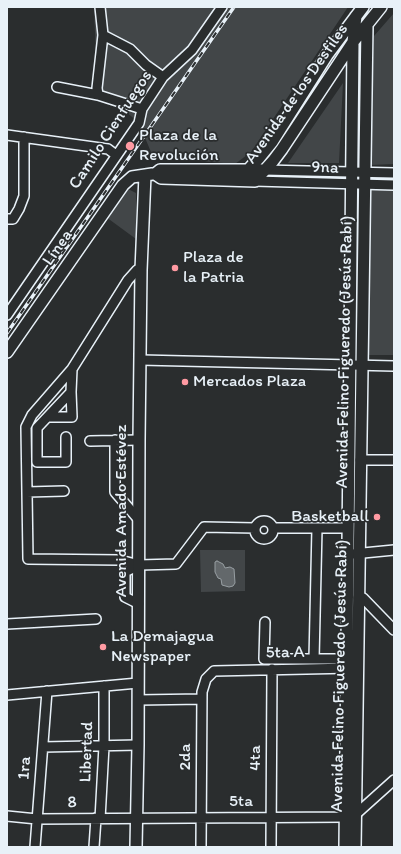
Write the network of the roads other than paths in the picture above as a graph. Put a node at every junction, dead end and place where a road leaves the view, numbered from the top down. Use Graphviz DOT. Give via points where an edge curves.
graph roads {
  1 [pos="100,7"];
  2 [pos="222,7"];
  3 [pos="380,7"];
  4 [pos="360,12"];
  5 [pos="367,25"];
  6 [pos="103,35"];
  7 [pos="353,42"];
  8 [pos="163,77"];
  9 [pos="57,87"];
  10 [pos="98,95"];
  11 [pos="142,109"];
  12 [pos="7,135"];
  13 [pos="24,137"];
  14 [pos="116,155"];
  15 [pos="248,170"];
  16 [pos="264,170"];
  17 [pos="352,172"];
  18 [pos="365,173"];
  19 [pos="394,173"];
  20 [pos="150,175"];
  21 [pos="255,181"];
  22 [pos="352,184"];
  23 [pos="364,185"];
  24 [pos="394,186"];
  25 [pos="7,219"];
  26 [pos="141,270"];
  27 [pos="7,315"];
  28 [pos="7,352"];
  29 [pos="140,360"];
  30 [pos="350,365"];
  31 [pos="362,366"];
  32 [pos="394,366"];
  33 [pos="72,369"];
  34 [pos="72,392"];
  35 [pos="48,418"];
  36 [pos="66,438"];
  37 [pos="115,440"];
  38 [pos="139,440"];
  39 [pos="90,441"];
  40 [pos="360,460"];
  41 [pos="394,460"];
  42 [pos="64,491"];
  43 [pos="27,492"];
  44 [pos="139,520"];
  45 [pos="255,528"];
  46 [pos="273,528"];
  47 [pos="317,528"];
  48 [pos="348,528"];
  49 [pos="394,550"];
  50 [pos="353,554"];
  51 [pos="139,565"];
  52 [pos="358,598"];
  53 [pos="96,619"];
  54 [pos="265,622"];
  55 [pos="7,624"];
  56 [pos="394,630"];
  57 [pos="314,658"];
  58 [pos="350,665"];
  59 [pos="272,669"];
  60 [pos="214,670"];
  61 [pos="138,683"];
  62 [pos="104,686"];
  63 [pos="47,691"];
  64 [pos="7,695"];
  65 [pos="202,699"];
  66 [pos="138,700"];
  67 [pos="138,744"];
  68 [pos="104,746"];
  69 [pos="43,747"];
  70 [pos="394,780"];
  71 [pos="7,816"];
  72 [pos="350,816"];
  73 [pos="272,817"];
  74 [pos="137,818"];
  75 [pos="202,818"];
  76 [pos="37,819"];
  77 [pos="98,819"];
  78 [pos="35,847"];
  79 [pos="94,847"];
  80 [pos="136,847"];
  81 [pos="202,847"];
  82 [pos="271,847"];
  83 [pos="345,847"];
  84 [pos="355,847"];
  1 -- 6 [label="street"];
  2 -- 8 [label="street, Camilo Cienfuegos" via="192,50"];
  3 -- 5 [label="main road, Avenida de los Desfiles"];
  4 -- 7 [label="main road, Avenida Felino Figueredo (Jesús Rabí)"];
  4 -- 15 [label="main road, Avenida de los Desfiles" via="327,55 272,142"];
  5 -- 7 [label="main road, Avenida de los Desfiles"];
  5 -- 18 [label="main road, Avenida Felino Figueredo (Jesús Rabí)"];
  6 -- 8 [label="street" via="130,49"];
  6 -- 10 [label="street"];
  7 -- 16 [label="main road, Avenida de los Desfiles" via="282,149"];
  7 -- 17 [label="main road, Avenida Felino Figueredo (Jesús Rabí)"];
  8 -- 11 [label="street, Camilo Cienfuegos"];
  9 -- 10 [label="street"];
  10 -- 11 [label="street"];
  11 -- 14 [label="street, Camilo Cienfuegos" via="139,123"];
  12 -- 13 [label="street"];
  13 -- 14 [label="street" via="108,149"];
  13 -- 25 [label="street" via="24,196 13,219"];
  14 -- 27 [label="street, Camilo Cienfuegos"];
  15 -- 16 [label="main road, Línea"];
  15 -- 20 [label="main road, Línea" via="160,170"];
  16 -- 17 [label="street, 9na"];
  16 -- 21 [label="main road, Avenida de los Desfiles"];
  17 -- 18 [label="street, 9na"];
  17 -- 22 [label="main road, Avenida Felino Figueredo (Jesús Rabí)"];
  18 -- 19 [label="street"];
  18 -- 23 [label="main road, Avenida Felino Figueredo (Jesús Rabí)"];
  20 -- 21 [label="main road" via="161,178"];
  20 -- 26 [label="main road, Avenida Amado Estévez"];
  20 -- 28 [label="main road, Línea" via="132,176 123,185"];
  21 -- 22 [label="street, 9na"];
  22 -- 23 [label="street, 9na"];
  22 -- 30 [label="main road, Avenida Felino Figueredo (Jesús Rabí)"];
  23 -- 24 [label="street, 9na"];
  23 -- 31 [label="main road, Avenida Felino Figueredo (Jesús Rabí)"];
  26 -- 29 [label="main road, Avenida Amado Estévez"];
  26 -- 33 [label="street" via="137,270 128,280"];
  29 -- 30 [label="street"];
  29 -- 38 [label="main road, Avenida Amado Estévez"];
  30 -- 31 [label="street"];
  30 -- 48 [label="main road, Avenida Felino Figueredo (Jesús Rabí)"];
  31 -- 32 [label="street"];
  31 -- 40 [label="main road, Avenida Felino Figueredo (Jesús Rabí)"];
  33 -- 34 [label="street"];
  33 -- 43 [label="street" via="32,415 26,428"];
  34 -- 35 [label="street"];
  34 -- 35 [label="street" via="72,417"];
  35 -- 36 [label="street" via="37,428 37,462 66,462"];
  37 -- 38 [label="street"];
  37 -- 39 [label="street"];
  37 -- 44 [label="street" via="114,492"];
  38 -- 44 [label="main road, Avenida Amado Estévez"];
  40 -- 41 [label="street"];
  40 -- 50 [label="main road, Avenida Felino Figueredo (Jesús Rabí)"];
  42 -- 43 [label="street"];
  43 -- 51 [label="street" via="28,559 120,560"];
  44 -- 51 [label="main road, Avenida Amado Estévez"];
  45 -- 46 [label="street" via="264,521 270,523"];
  45 -- 46 [label="street" via="257,537 262,540 271,537"];
  45 -- 51 [label="street" via="204,527 176,564"];
  46 -- 47 [label="street"];
  47 -- 48 [label="street"];
  47 -- 57 [label="street"];
  48 -- 50 [label="main road, Avenida Felino Figueredo (Jesús Rabí)"];
  49 -- 50 [label="street"];
  50 -- 52 [label="main road, Avenida Felino Figueredo (Jesús Rabí)"];
  50 -- 58 [label="main road, Avenida Felino Figueredo (Jesús Rabí)"];
  51 -- 61 [label="main road, Avenida Amado Estévez"];
  52 -- 56 [label="street" via="363,598"];
  52 -- 58 [label="main road, Avenida Felino Figueredo (Jesús Rabí)"];
  53 -- 55 [label="street"];
  54 -- 57 [label="street" via="264,659"];
  57 -- 58 [label="street"];
  58 -- 59 [label="street, 5ta A"];
  58 -- 72 [label="main road, Avenida Felino Figueredo (Jesús Rabí)"];
  59 -- 60 [label="street, 5ta A"];
  59 -- 73 [label="street, 4ta"];
  60 -- 65 [label="street, 2da" via="206,679"];
  61 -- 62 [label="street"];
  61 -- 66 [label="main road, Avenida Amado Estévez"];
  62 -- 63 [label="street"];
  62 -- 68 [label="street, Libertad"];
  63 -- 64 [label="street"];
  63 -- 69 [label="street, 1ra"];
  65 -- 66 [label="street"];
  65 -- 75 [label="street, 2da"];
  66 -- 67 [label="main road, Avenida Amado Estévez"];
  67 -- 68 [label="street"];
  67 -- 74 [label="main road, Avenida Amado Estévez"];
  68 -- 69 [label="street"];
  68 -- 77 [label="street, Libertad"];
  69 -- 76 [label="street, 1ra"];
  70 -- 72 [label="street"];
  71 -- 76 [label="street, 8"];
  72 -- 73 [label="street, 5ta"];
  72 -- 83 [label="main road, Avenida Felino Figueredo (Jesús Rabí)"];
  72 -- 84 [label="main road, Avenida Felino Figueredo (Jesús Rabí)"];
  73 -- 75 [label="street, 5ta"];
  73 -- 82 [label="street, 4ta"];
  74 -- 75 [label="street, 5ta"];
  74 -- 77 [label="street, 8"];
  74 -- 80 [label="main road, Avenida Amado Estévez"];
  75 -- 81 [label="street, 2da"];
  76 -- 77 [label="street, 8"];
  76 -- 78 [label="street, 1ra"];
  77 -- 79 [label="street, Libertad"];
}
